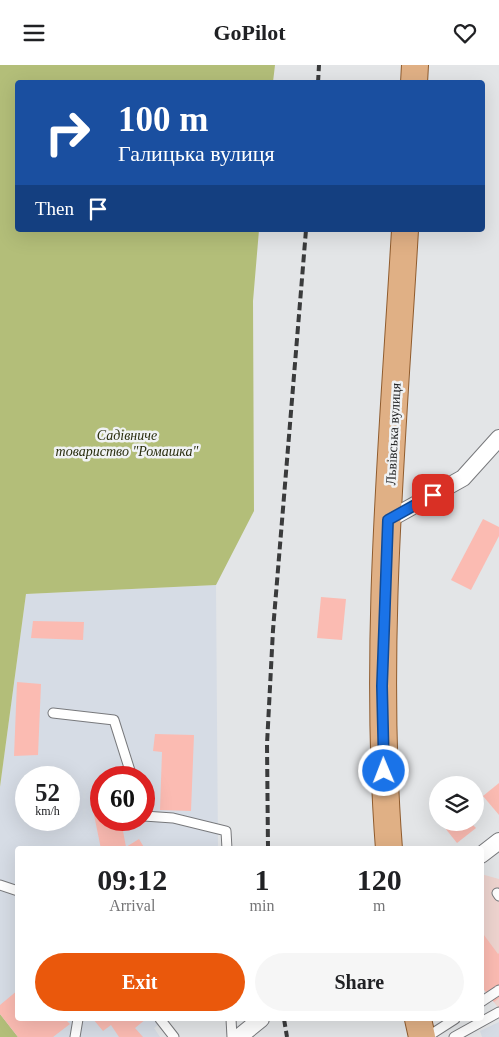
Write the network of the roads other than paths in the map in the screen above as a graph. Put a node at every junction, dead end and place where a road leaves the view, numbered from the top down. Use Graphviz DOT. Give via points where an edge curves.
graph roads {
  1 [pos="415,65"];
  2 [pos="414,80"];
  3 [pos="405,232"];
  4 [pos="499,438"];
  5 [pos="388,520"];
  6 [pos="53,713"];
  7 [pos="129,766"];
  8 [pos="155,817"];
  9 [pos="499,841"];
  10 [pos="227,846"];
  11 [pos="389,846"];
  12 [pos="484,853"];
  13 [pos="0,885"];
  14 [pos="15,890"];
  15 [pos="499,990"];
  16 [pos="484,1000"];
  17 [pos="499,1013"];
  18 [pos="78,1021"];
  19 [pos="162,1021"];
  20 [pos="231,1021"];
  21 [pos="259,1021"];
  22 [pos="418,1021"];
  23 [pos="452,1021"];
  24 [pos="75,1037"];
  25 [pos="174,1037"];
  26 [pos="232,1037"];
  27 [pos="239,1037"];
  28 [pos="422,1037"];
  29 [pos="427,1037"];
  30 [pos="454,1037"];
  1 -- 2 [label="main road"];
  3 -- 5 [label="main road, Львівська вулиця"];
  4 -- 5 [label="street" via="463,478"];
  5 -- 11 [label="main road, Львівська вулиця" via="382,686"];
  6 -- 7 [label="lane" via="114,720"];
  8 -- 10 [label="lane" via="226,831"];
  9 -- 12 [label="street"];
  13 -- 14 [label="lane"];
  15 -- 16 [label="lane"];
  17 -- 30 [label="lane"];
  18 -- 24 [label="lane"];
  19 -- 25 [label="lane"];
  20 -- 26 [label="lane"];
  21 -- 27 [label="street"];
  22 -- 28 [label="main road"];
  23 -- 29 [label="lane"];
}
